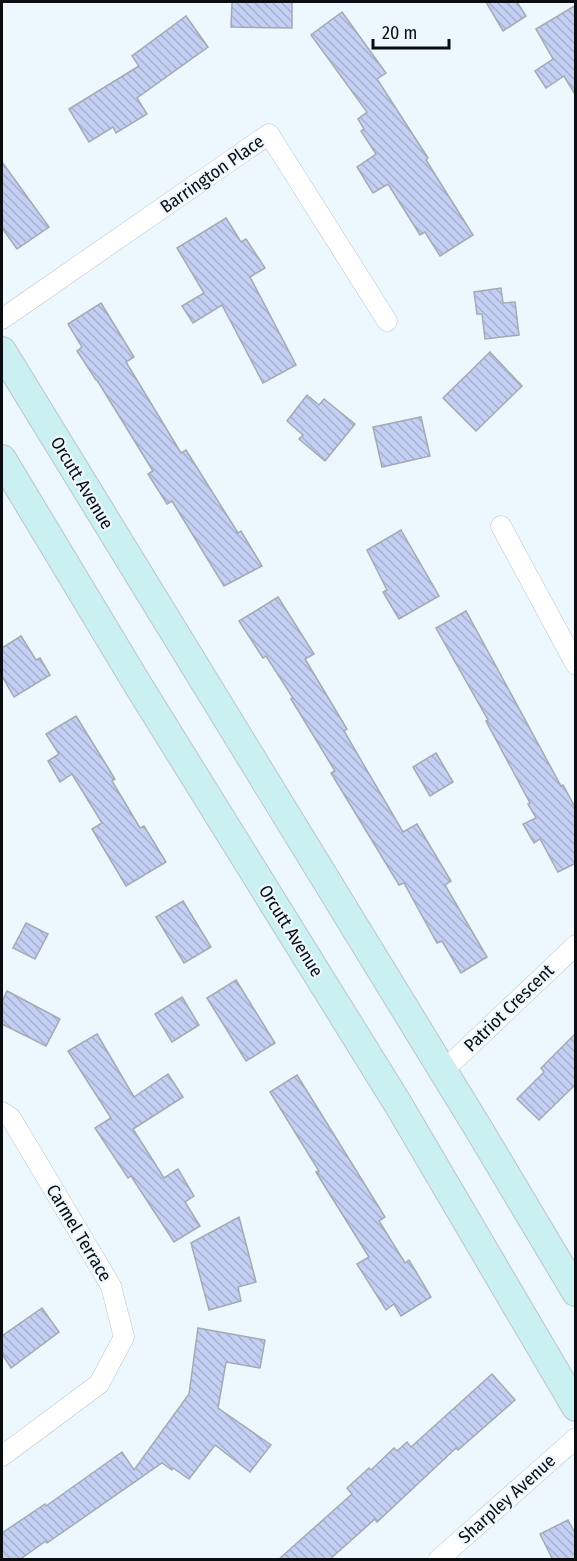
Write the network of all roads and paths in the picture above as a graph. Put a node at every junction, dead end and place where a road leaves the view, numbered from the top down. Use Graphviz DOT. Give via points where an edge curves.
graph roads {
  1 [pos="2,319"];
  2 [pos="387,321"];
  3 [pos="2,351"];
  4 [pos="2,459"];
  5 [pos="501,526"];
  6 [pos="576,665"];
  7 [pos="576,945"];
  8 [pos="443,1071"];
  9 [pos="2,1112"];
  10 [pos="576,1292"];
  11 [pos="576,1407"];
  12 [pos="576,1438"];
  13 [pos="2,1456"];
  14 [pos="438,1560"];
  1 -- 2 [label="street, Barrington Place" via="269,134"];
  3 -- 8 [label="main road, Orcutt Avenue"];
  4 -- 11 [label="main road, Orcutt Avenue" via="398,1104"];
  5 -- 6 [label="street"];
  7 -- 8 [label="street, Patriot Crescent"];
  8 -- 10 [label="main road, Orcutt Avenue"];
  9 -- 13 [label="street, Carmel Terrace" via="11,1118 111,1286 124,1337 99,1384"];
  12 -- 14 [label="street, Sharpley Avenue"];
}
